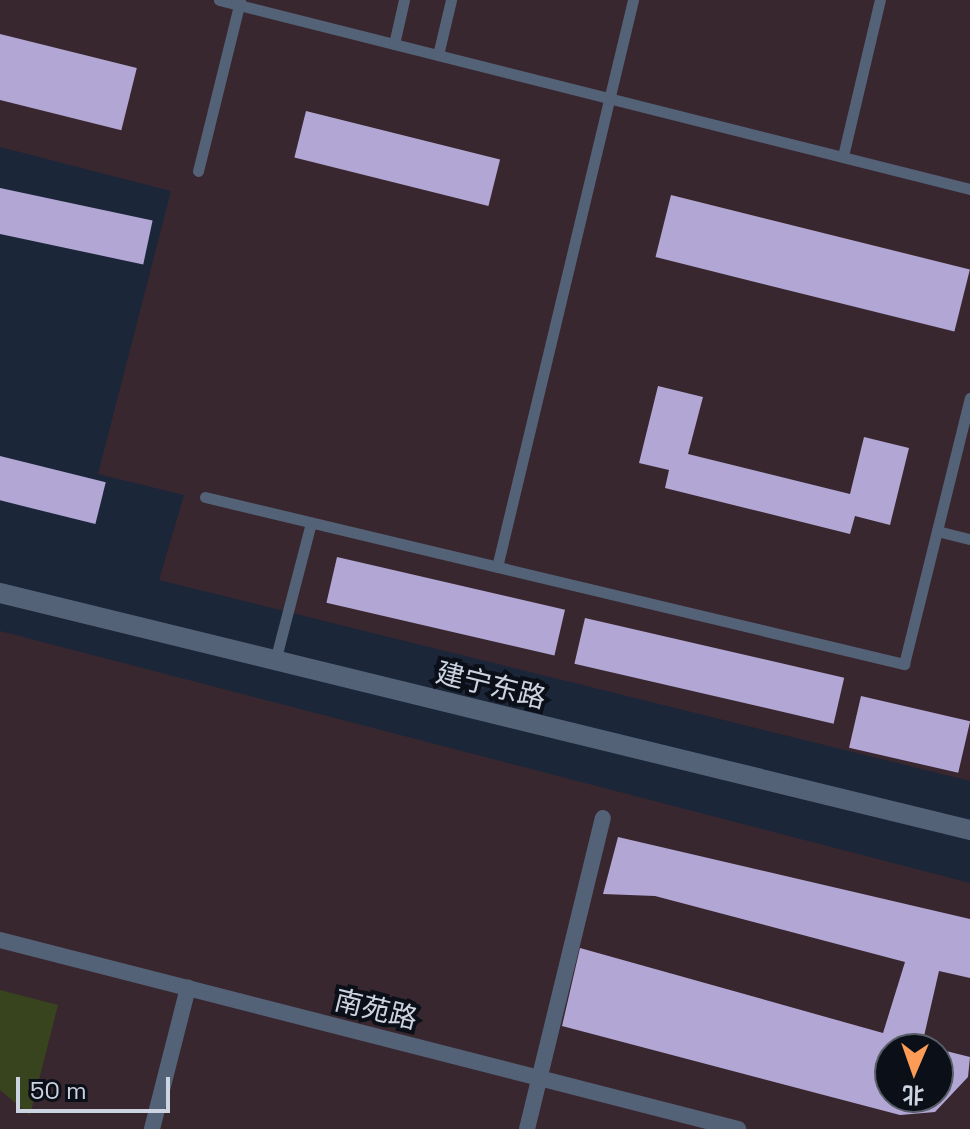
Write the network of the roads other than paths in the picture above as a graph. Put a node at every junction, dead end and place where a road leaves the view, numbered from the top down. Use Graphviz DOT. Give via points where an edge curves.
graph roads {
  1 [pos="219,0"];
  2 [pos="404,0"];
  3 [pos="451,0"];
  4 [pos="633,0"];
  5 [pos="880,0"];
  6 [pos="240,2"];
  7 [pos="394,44"];
  8 [pos="438,55"];
  9 [pos="609,98"];
  10 [pos="843,156"];
  11 [pos="198,171"];
  12 [pos="970,189"];
  13 [pos="970,398"];
  14 [pos="205,497"];
  15 [pos="311,523"];
  16 [pos="937,531"];
  17 [pos="970,539"];
  18 [pos="497,567"];
  19 [pos="0,593"];
  20 [pos="275,661"];
  21 [pos="603,818"];
  22 [pos="970,830"];
  23 [pos="0,940"];
  24 [pos="188,988"];
  25 [pos="539,1078"];
  26 [pos="152,1129"];
  27 [pos="527,1129"];
  28 [pos="738,1129"];
  1 -- 6 [label="lane"];
  2 -- 7 [label="lane"];
  3 -- 8 [label="lane"];
  4 -- 9 [label="lane"];
  5 -- 10 [label="lane"];
  6 -- 7 [label="lane"];
  6 -- 11 [label="lane"];
  7 -- 8 [label="lane"];
  8 -- 9 [label="lane"];
  9 -- 10 [label="lane"];
  9 -- 18 [label="lane"];
  10 -- 12 [label="lane"];
  13 -- 16 [label="lane"];
  14 -- 15 [label="lane"];
  15 -- 18 [label="lane"];
  15 -- 20 [label="lane"];
  16 -- 17 [label="lane"];
  16 -- 18 [label="lane" via="904,664"];
  19 -- 20 [label="main road, 建宁东路"];
  20 -- 22 [label="main road, 建宁东路"];
  21 -- 25 [label="street"];
  23 -- 24 [label="street, 南苑路"];
  24 -- 25 [label="street, 南苑路"];
  24 -- 26 [label="street"];
  25 -- 27 [label="street"];
  25 -- 28 [label="street, 南苑路"];
}
